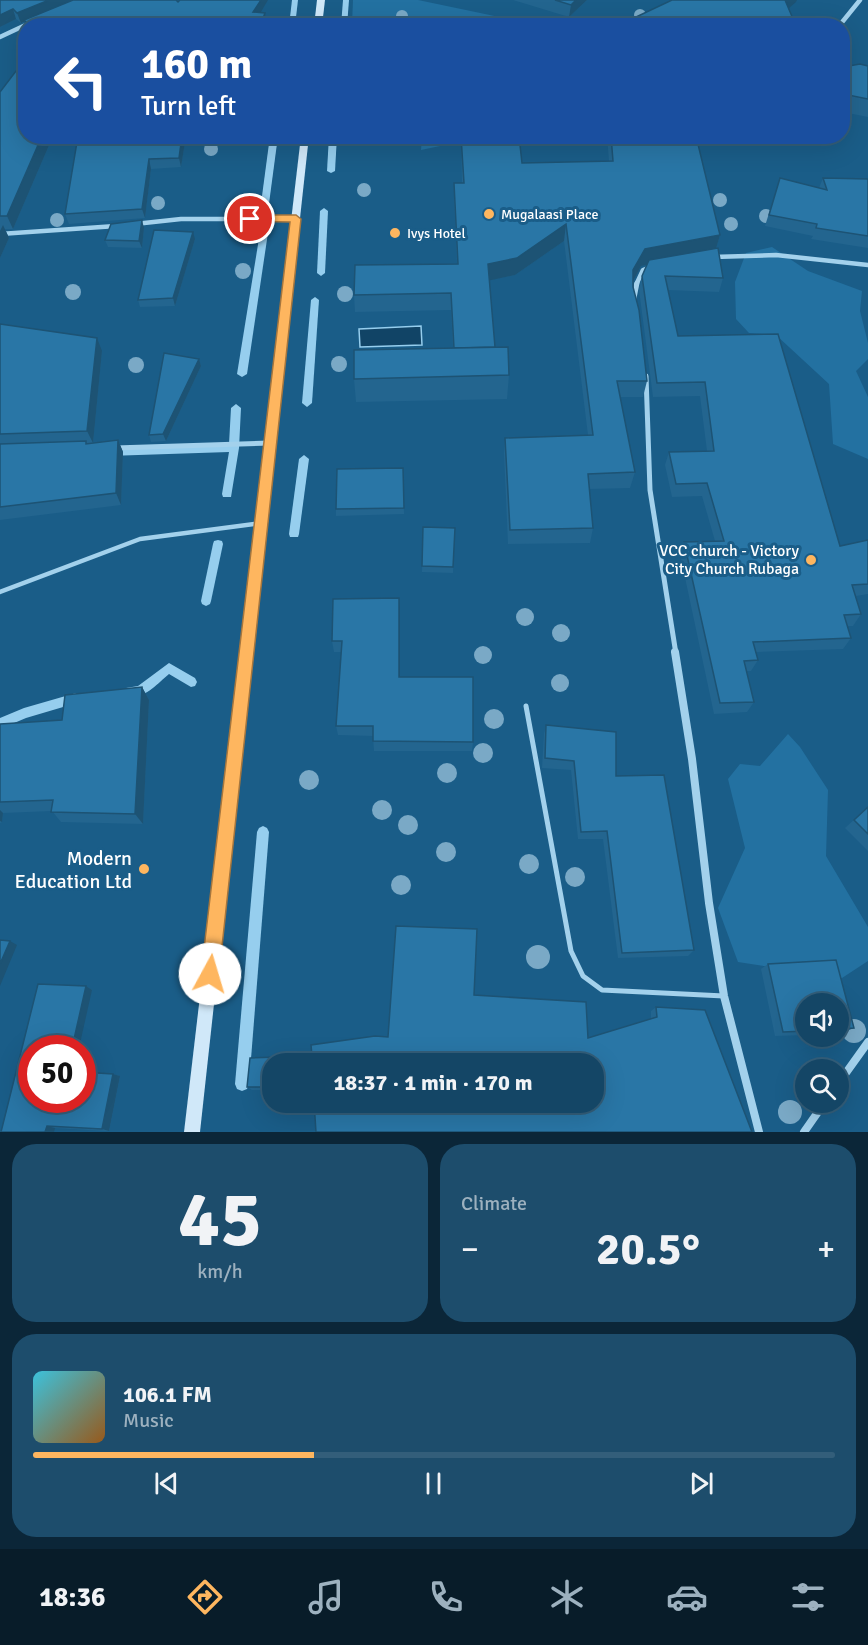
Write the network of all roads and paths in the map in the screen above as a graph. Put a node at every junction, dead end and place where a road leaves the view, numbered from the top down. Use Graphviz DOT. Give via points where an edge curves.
graph roads {
  1 [pos="321,0"];
  2 [pos="860,0"];
  3 [pos="319,18"];
  4 [pos="845,18"];
  5 [pos="18,29"];
  6 [pos="0,37"];
  7 [pos="304,144"];
  8 [pos="296,219"];
  9 [pos="0,234"];
  10 [pos="705,258"];
  11 [pos="660,264"];
  12 [pos="868,266"];
  13 [pos="634,303"];
  14 [pos="645,370"];
  15 [pos="270,443"];
  16 [pos="106,448"];
  17 [pos="261,523"];
  18 [pos="0,592"];
  19 [pos="526,706"];
  20 [pos="724,996"];
  21 [pos="868,1042"];
  22 [pos="849,1069"];
  23 [pos="817,1113"];
  24 [pos="192,1132"];
  25 [pos="759,1132"];
  26 [pos="804,1132"];
  1 -- 3 [label="main road"];
  2 -- 4 [label="street"];
  5 -- 6 [label="street"];
  7 -- 8 [label="main road"];
  8 -- 9 [label="street" via="181,219"];
  8 -- 15 [label="main road"];
  10 -- 12 [label="street" via="776,255"];
  11 -- 13 [label="street" via="643,270 634,289"];
  14 -- 20 [label="street" via="650,490"];
  15 -- 16 [label="street"];
  15 -- 17 [label="main road"];
  17 -- 18 [label="lane" via="140,539"];
  17 -- 24 [label="main road"];
  19 -- 20 [label="lane" via="571,951 583,976 602,990"];
  20 -- 25 [label="street"];
  21 -- 22 [label="street"];
  23 -- 26 [label="street"];
}
